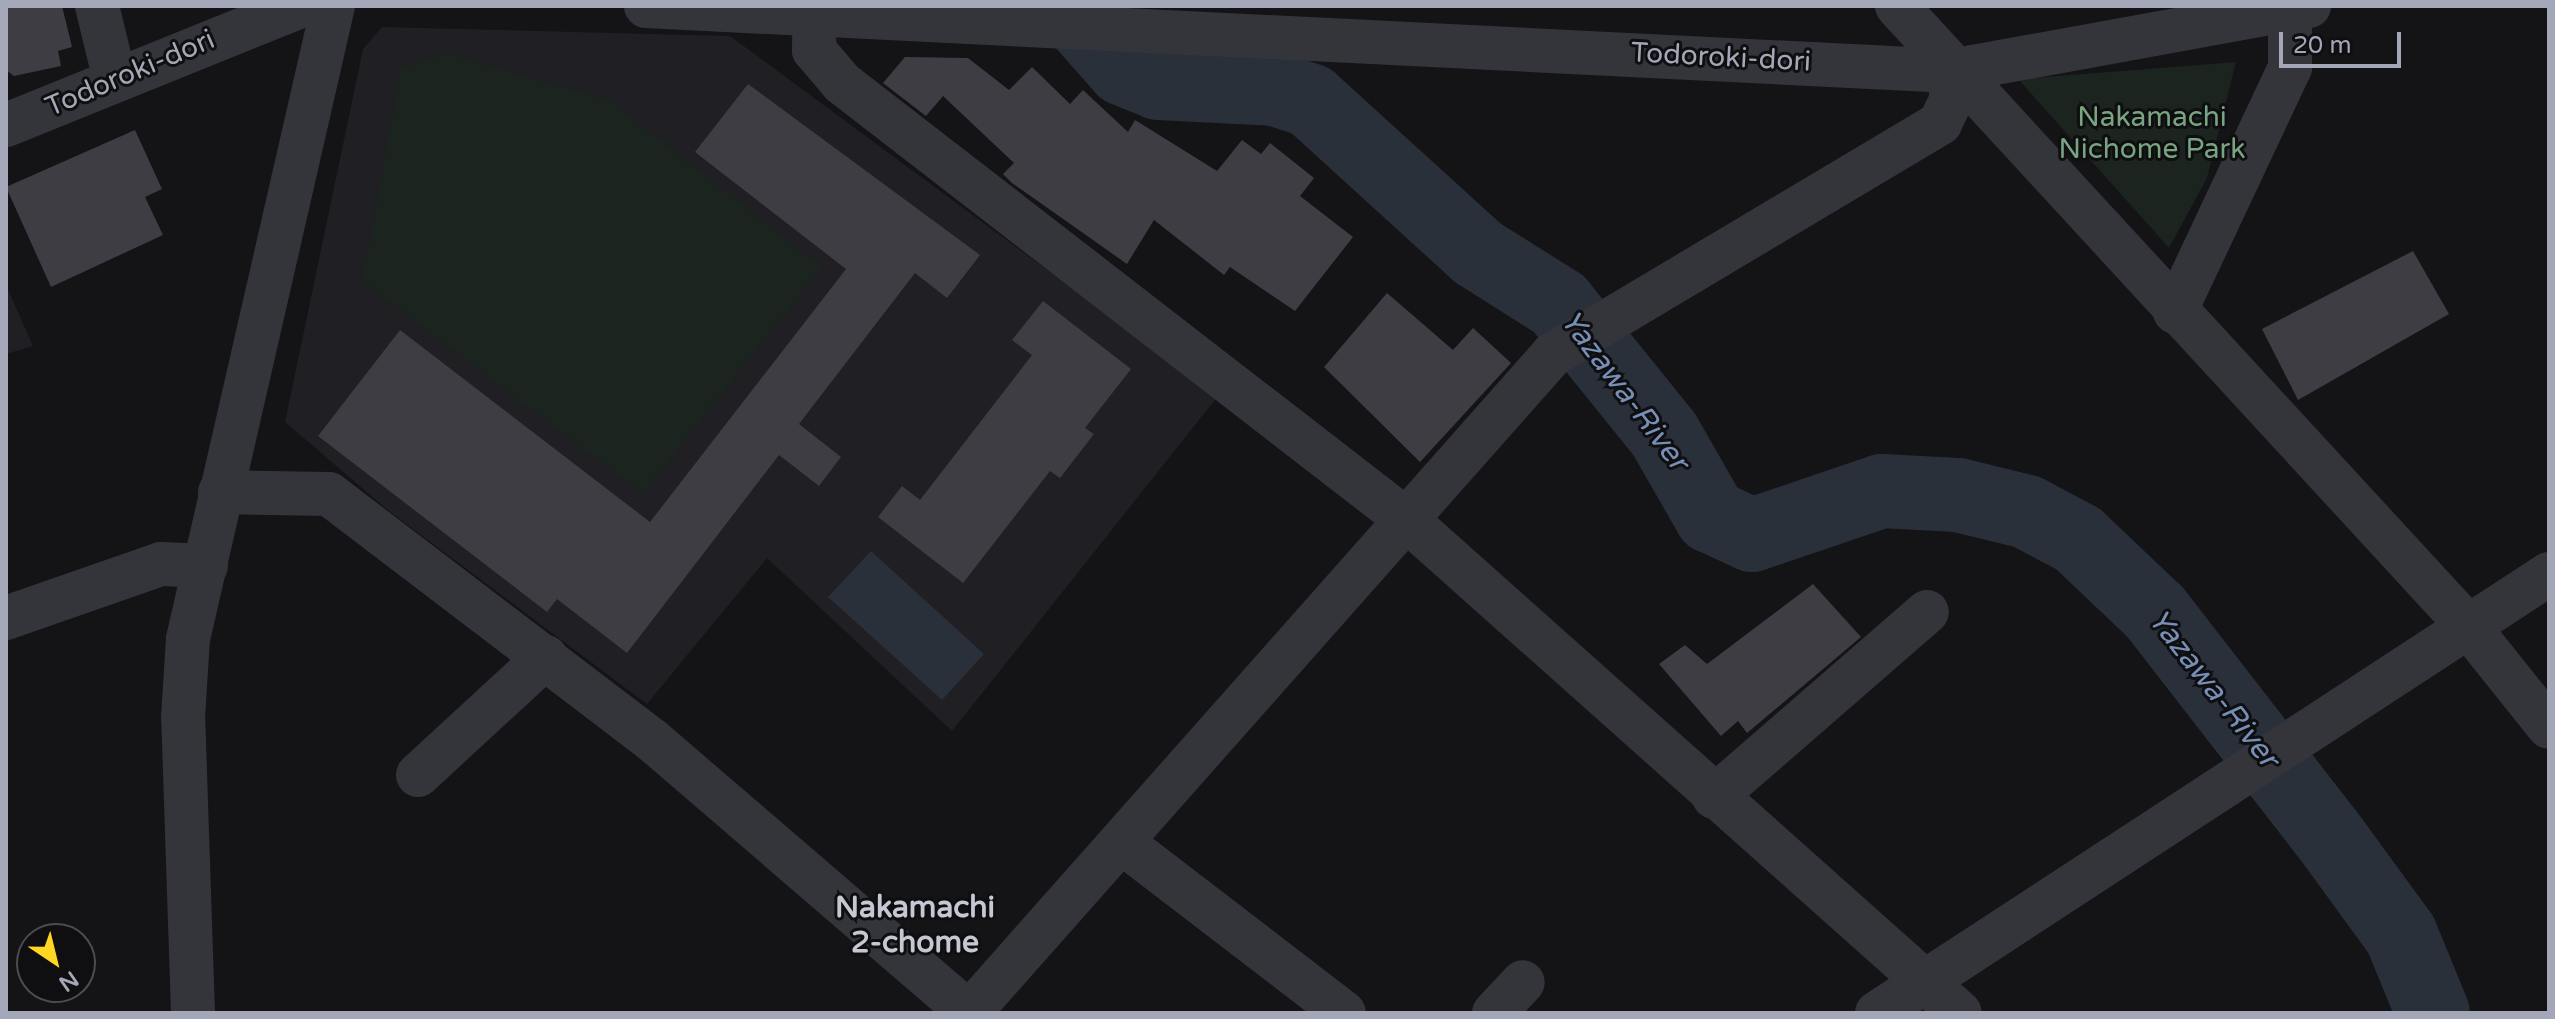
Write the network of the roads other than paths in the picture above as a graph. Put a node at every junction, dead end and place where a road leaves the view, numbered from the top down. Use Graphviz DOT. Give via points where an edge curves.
graph roads {
  1 [pos="97,6"];
  2 [pos="300,6"];
  3 [pos="333,6"];
  4 [pos="646,6"];
  5 [pos="1897,6"];
  6 [pos="2296,7"];
  7 [pos="694,8"];
  8 [pos="815,16"];
  9 [pos="1318,23"];
  10 [pos="1951,71"];
  11 [pos="115,80"];
  12 [pos="6,125"];
  13 [pos="2175,312"];
  14 [pos="220,492"];
  15 [pos="1408,521"];
  16 [pos="206,566"];
  17 [pos="2549,574"];
  18 [pos="1927,612"];
  19 [pos="6,618"];
  20 [pos="2468,626"];
  21 [pos="546,657"];
  22 [pos="2549,727"];
  23 [pos="418,775"];
  24 [pos="1714,797"];
  25 [pos="1124,844"];
  26 [pos="1926,983"];
  27 [pos="193,1013"];
  28 [pos="1344,1013"];
  29 [pos="1877,1013"];
  30 [pos="1960,1013"];
  1 -- 11 [label="street"];
  2 -- 11 [label="street, Todoroki-dori"];
  3 -- 14 [label="street"];
  4 -- 7 [label="street"];
  5 -- 10 [label="street"];
  6 -- 10 [label="street, Todoroki-dori"];
  6 -- 13 [label="street" via="2290,68"];
  7 -- 8 [label="street"];
  8 -- 9 [label="street, Todoroki-dori" via="1128,29"];
  8 -- 15 [label="street" via="814,50 842,83"];
  9 -- 10 [label="street, Todoroki-dori"];
  10 -- 13 [label="street"];
  10 -- 15 [label="street" via="1951,100 1940,123 1601,320 1553,354"];
  11 -- 12 [label="street, Todoroki-dori"];
  13 -- 20 [label="street"];
  14 -- 16 [label="street"];
  14 -- 21 [label="street" via="329,494"];
  15 -- 24 [label="street"];
  15 -- 25 [label="street"];
  16 -- 19 [label="street" via="161,564"];
  16 -- 27 [label="street" via="188,639 183,718"];
  17 -- 20 [label="street"];
  18 -- 24 [label="street"];
  20 -- 22 [label="street"];
  20 -- 26 [label="street"];
  21 -- 23 [label="street"];
  21 -- 25 [label="street" via="969,1013"];
  24 -- 26 [label="street"];
  25 -- 28 [label="street"];
  26 -- 29 [label="street"];
  26 -- 30 [label="street"];
}
